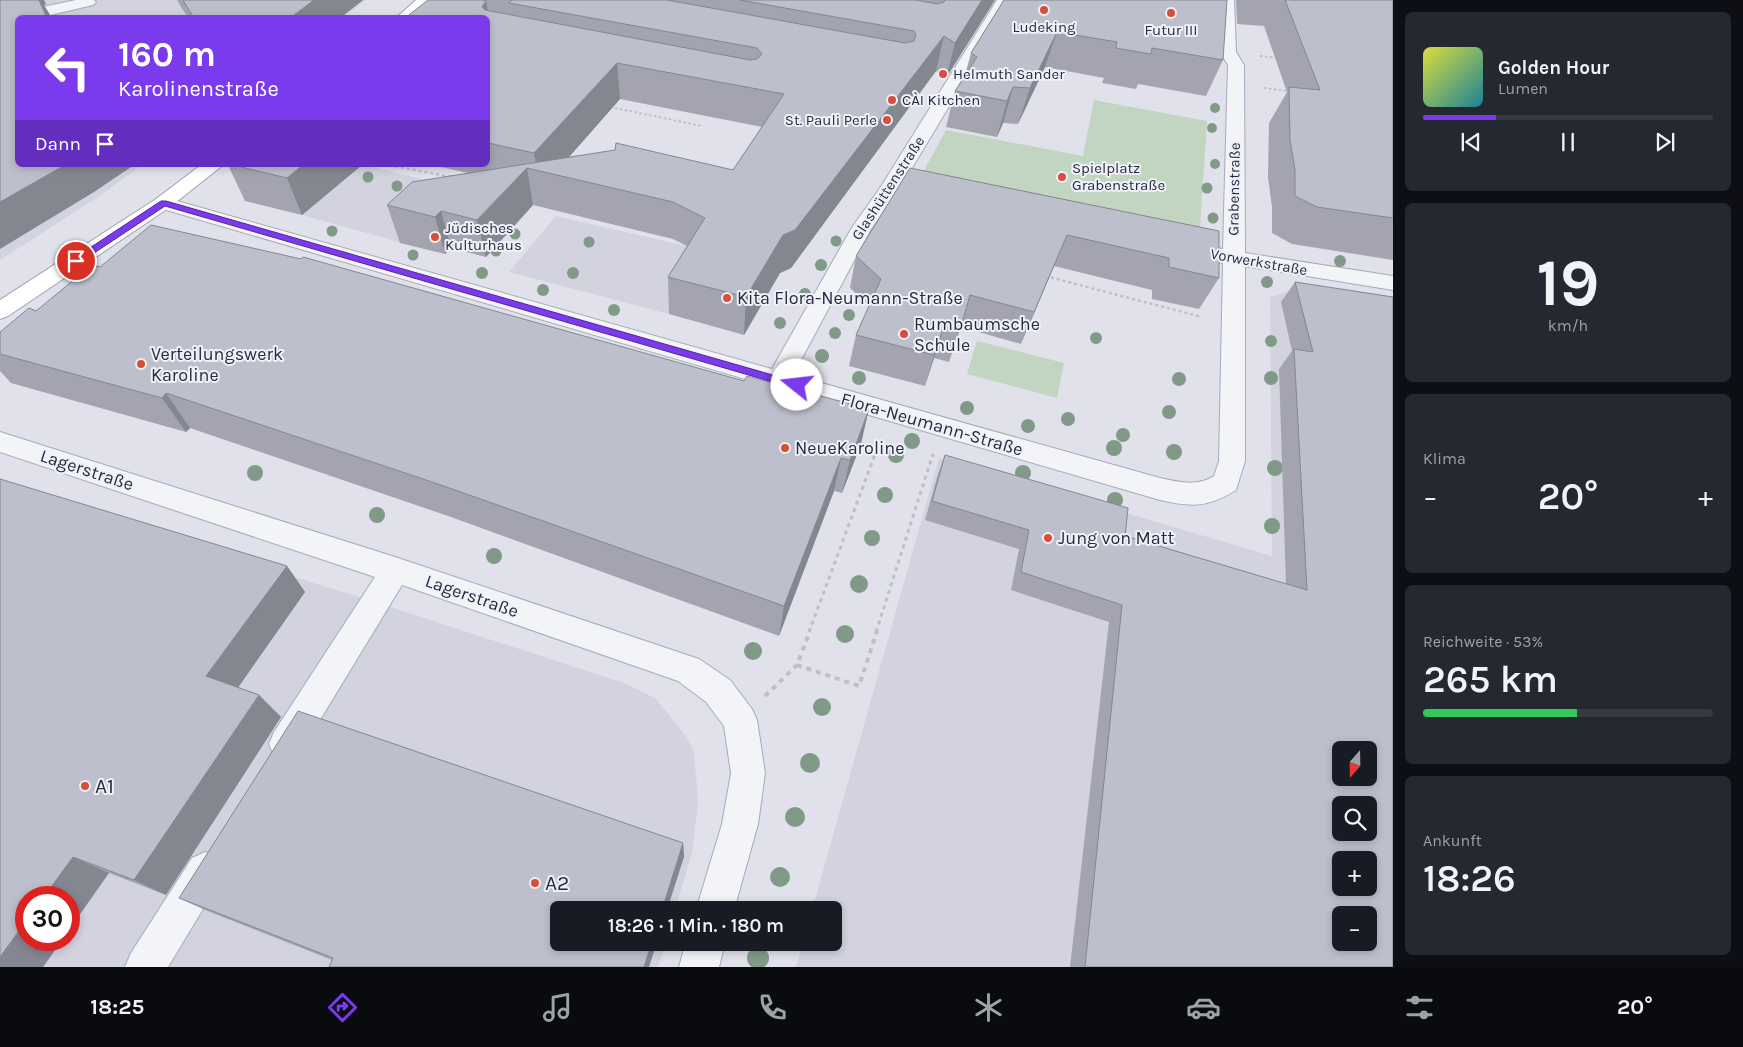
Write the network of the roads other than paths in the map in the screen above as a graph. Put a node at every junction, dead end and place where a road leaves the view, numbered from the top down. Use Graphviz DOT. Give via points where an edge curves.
graph roads {
  1 [pos="425,0"];
  2 [pos="1005,0"];
  3 [pos="1226,0"];
  4 [pos="88,1"];
  5 [pos="26,15"];
  6 [pos="95,15"];
  7 [pos="406,15"];
  8 [pos="15,18"];
  9 [pos="0,21"];
  10 [pos="210,167"];
  11 [pos="891,186"];
  12 [pos="950,198"];
  13 [pos="164,203"];
  14 [pos="1194,250"];
  15 [pos="1234,259"];
  16 [pos="1393,283"];
  17 [pos="0,311"];
  18 [pos="778,380"];
  19 [pos="0,442"];
  20 [pos="1212,493"];
  21 [pos="395,570"];
  22 [pos="271,768"];
  23 [pos="223,843"];
  24 [pos="718,901"];
  25 [pos="703,951"];
  26 [pos="145,967"];
  27 [pos="698,967"];
  1 -- 7 [label="main road"];
  2 -- 11 [label="street, Glashüttenstraße"];
  3 -- 15 [label="street, Grabenstraße" via="1228,52 1236,65"];
  4 -- 5 [label="street"];
  4 -- 6 [label="street"];
  8 -- 9 [label="street"];
  10 -- 13 [label="main road"];
  11 -- 12 [label="street"];
  11 -- 18 [label="street, Glashüttenstraße" via="861,229"];
  13 -- 17 [label="main road"];
  13 -- 18 [label="street, Flora-Neumann-Straße"];
  14 -- 15 [label="street, Vorwerkstraße"];
  15 -- 16 [label="street, Vorwerkstraße"];
  15 -- 20 [label="street, Grabenstraße" via="1232,461 1226,482"];
  18 -- 20 [label="street, Flora-Neumann-Straße" via="1189,496"];
  19 -- 21 [label="street, Lagerstraße"];
  21 -- 22 [label="street"];
  21 -- 24 [label="street, Lagerstraße" via="688,670 718,691 740,720 748,773 740,824"];
  23 -- 26 [label="street"];
  25 -- 27 [label="street"];
}
